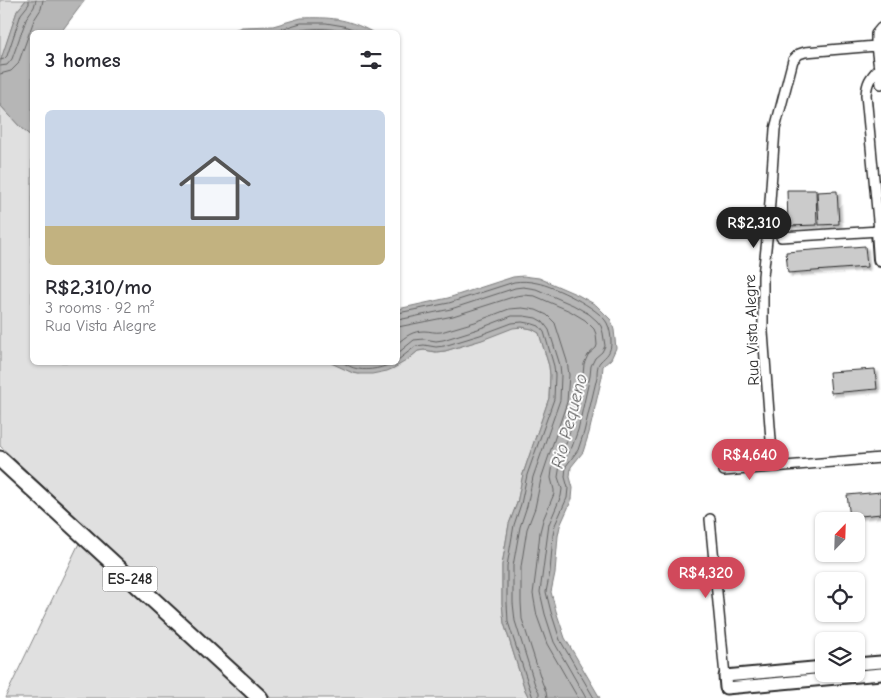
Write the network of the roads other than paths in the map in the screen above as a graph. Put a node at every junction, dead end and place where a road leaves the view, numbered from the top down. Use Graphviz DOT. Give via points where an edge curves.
graph roads {
  1 [pos="881,28"];
  2 [pos="876,46"];
  3 [pos="879,68"];
  4 [pos="881,84"];
  5 [pos="880,231"];
  6 [pos="781,237"];
  7 [pos="881,251"];
  8 [pos="881,458"];
  9 [pos="0,459"];
  10 [pos="773,467"];
  11 [pos="724,471"];
  12 [pos="710,519"];
  13 [pos="881,662"];
  14 [pos="865,663"];
  15 [pos="815,668"];
  16 [pos="881,674"];
  17 [pos="724,676"];
  18 [pos="726,693"];
  19 [pos="260,698"];
  1 -- 2 [label="street" via="876,34"];
  2 -- 3 [label="street"];
  2 -- 10 [label="street, Rua Vista Alegre" via="799,54 794,60 776,129 763,276 763,332"];
  3 -- 4 [label="street"];
  3 -- 5 [label="street" via="869,79 866,95"];
  5 -- 6 [label="street"];
  5 -- 7 [label="main road"];
  8 -- 10 [label="street"];
  9 -- 19 [label="main road, ES-248"];
  10 -- 11 [label="street"];
  12 -- 17 [label="street"];
  13 -- 14 [label="street"];
  15 -- 17 [label="street"];
  16 -- 18 [label="street"];
  17 -- 18 [label="street"];
}
